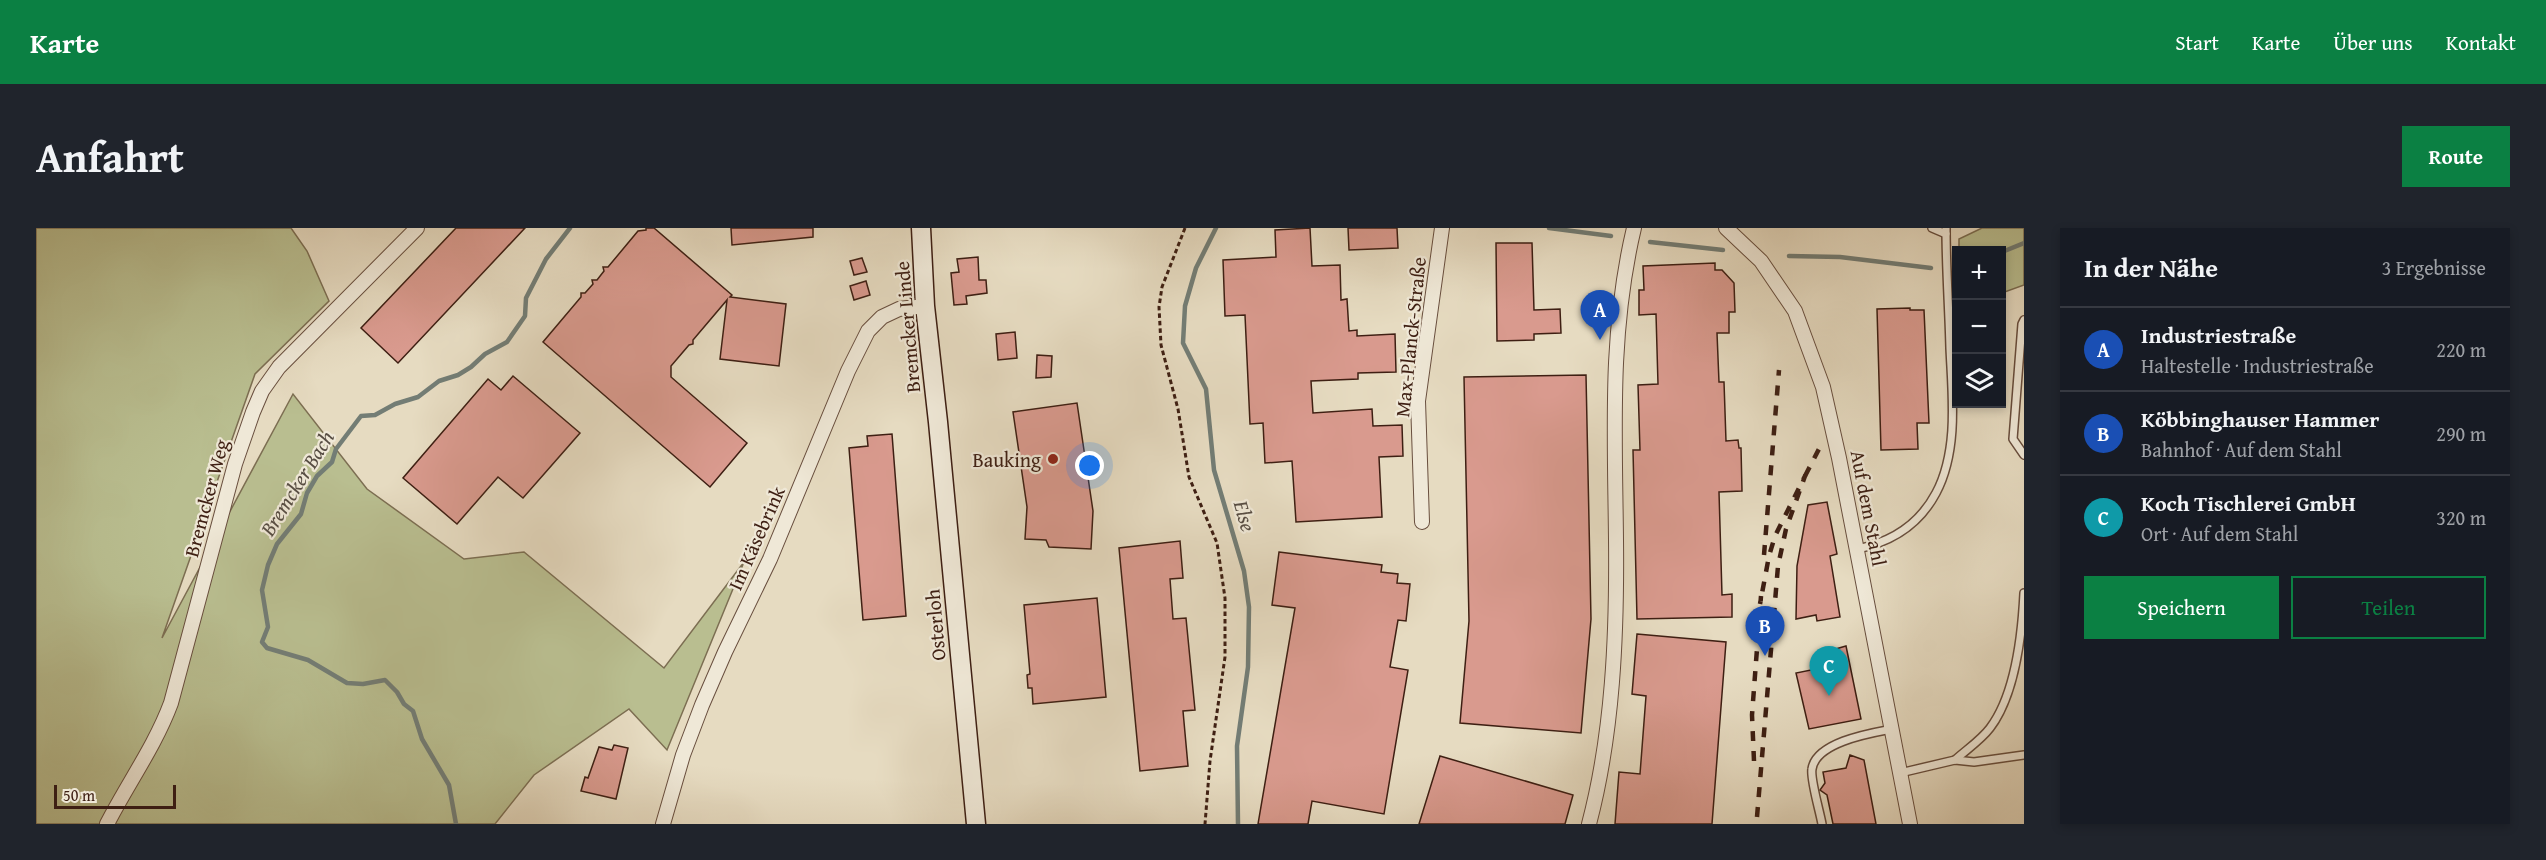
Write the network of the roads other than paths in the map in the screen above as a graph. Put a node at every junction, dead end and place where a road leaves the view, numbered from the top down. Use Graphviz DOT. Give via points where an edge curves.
graph roads {
  1 [pos="417,228"];
  2 [pos="921,228"];
  3 [pos="1442,228"];
  4 [pos="1634,228"];
  5 [pos="1726,228"];
  6 [pos="1932,228"];
  7 [pos="1946,231"];
  8 [pos="925,306"];
  9 [pos="2024,320"];
  10 [pos="938,422"];
  11 [pos="2024,455"];
  12 [pos="1422,522"];
  13 [pos="1857,549"];
  14 [pos="2024,593"];
  15 [pos="1892,729"];
  16 [pos="2024,755"];
  17 [pos="1955,760"];
  18 [pos="1900,773"];
  19 [pos="107,824"];
  20 [pos="663,824"];
  21 [pos="976,824"];
  22 [pos="1589,824"];
  23 [pos="1822,824"];
  24 [pos="1910,824"];
  1 -- 19 [label="street, Bremcker Weg" via="279,367 262,391 235,464 171,703 139,771"];
  2 -- 8 [label="main road, Bremcker Linde"];
  3 -- 12 [label="street, Max-Planck-Straße" via="1418,401"];
  4 -- 22 [label="street" via="1616,341 1613,388 1616,543 1610,694"];
  5 -- 13 [label="street, Auf dem Stahl" via="1761,261 1779,285 1811,349 1837,447"];
  6 -- 7 [label="lane"];
  7 -- 13 [label="lane" via="1951,438 1945,466 1936,492 1915,520 1881,544"];
  8 -- 10 [label="main road, Bremcker Linde"];
  8 -- 20 [label="street, Im Käsebrink" via="899,309 882,317 868,332 848,371 770,559 702,705"];
  9 -- 11 [label="lane" via="2013,439"];
  10 -- 21 [label="main road, Osterloh"];
  13 -- 15 [label="street, Auf dem Stahl"];
  14 -- 17 [label="lane" via="2022,631 2010,687 1990,728"];
  15 -- 18 [label="street, Auf dem Stahl"];
  15 -- 23 [label="lane" via="1851,739 1820,754 1812,768"];
  16 -- 17 [label="lane" via="1974,762"];
  17 -- 18 [label="lane"];
  18 -- 24 [label="street, Auf dem Stahl"];
}
